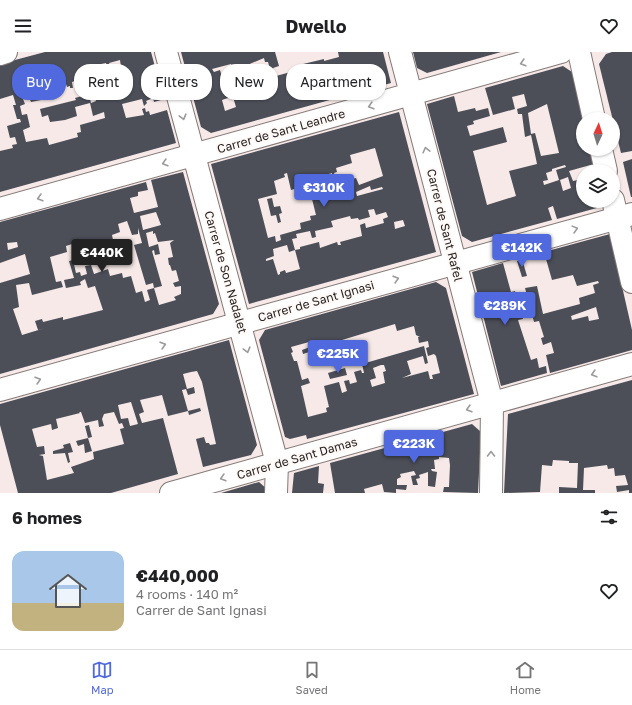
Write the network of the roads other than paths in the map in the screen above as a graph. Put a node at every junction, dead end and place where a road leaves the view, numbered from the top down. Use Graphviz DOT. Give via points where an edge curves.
graph roads {
  1 [pos="6,52"];
  2 [pos="166,52"];
  3 [pos="400,52"];
  4 [pos="561,52"];
  5 [pos="579,52"];
  6 [pos="0,54"];
  7 [pos="412,94"];
  8 [pos="592,112"];
  9 [pos="193,155"];
  10 [pos="0,209"];
  11 [pos="621,210"];
  12 [pos="454,263"];
  13 [pos="632,282"];
  14 [pos="240,323"];
  15 [pos="632,364"];
  16 [pos="0,390"];
  17 [pos="492,403"];
  18 [pos="277,463"];
  19 [pos="171,493"];
  20 [pos="276,493"];
  21 [pos="491,493"];
  1 -- 6 [label="street"];
  2 -- 9 [label="street, Carrer de Son Nadalet, one-way"];
  3 -- 7 [label="street, Carrer de Sant Rafel"];
  4 -- 7 [label="street, Carrer de Sant Leandre, one-way"];
  5 -- 8 [label="street"];
  7 -- 9 [label="street, Carrer de Sant Leandre, one-way"];
  12 -- 7 [label="street, Carrer de Sant Rafel, one-way"];
  9 -- 10 [label="street, Carrer de Sant Leandre, one-way"];
  9 -- 14 [label="street, Carrer de Son Nadalet"];
  12 -- 11 [label="street, Carrer de Sant Ignasi, one-way"];
  11 -- 13 [label="street"];
  14 -- 12 [label="street, Carrer de Sant Ignasi, one-way"];
  12 -- 17 [label="street, Carrer de Sant Rafel"];
  16 -- 14 [label="street, Carrer de Sant Ignasi, one-way"];
  14 -- 18 [label="street, Carrer de Son Nadalet, one-way"];
  15 -- 17 [label="street, Carrer de Sant Damas, one-way"];
  17 -- 18 [label="street, Carrer de Sant Damas, one-way"];
  21 -- 17 [label="street, Carrer de Sant Rafel, one-way"];
  18 -- 19 [label="street, Carrer de Sant Damas, one-way"];
  18 -- 20 [label="street, Carrer de Son Nadalet"];
}
